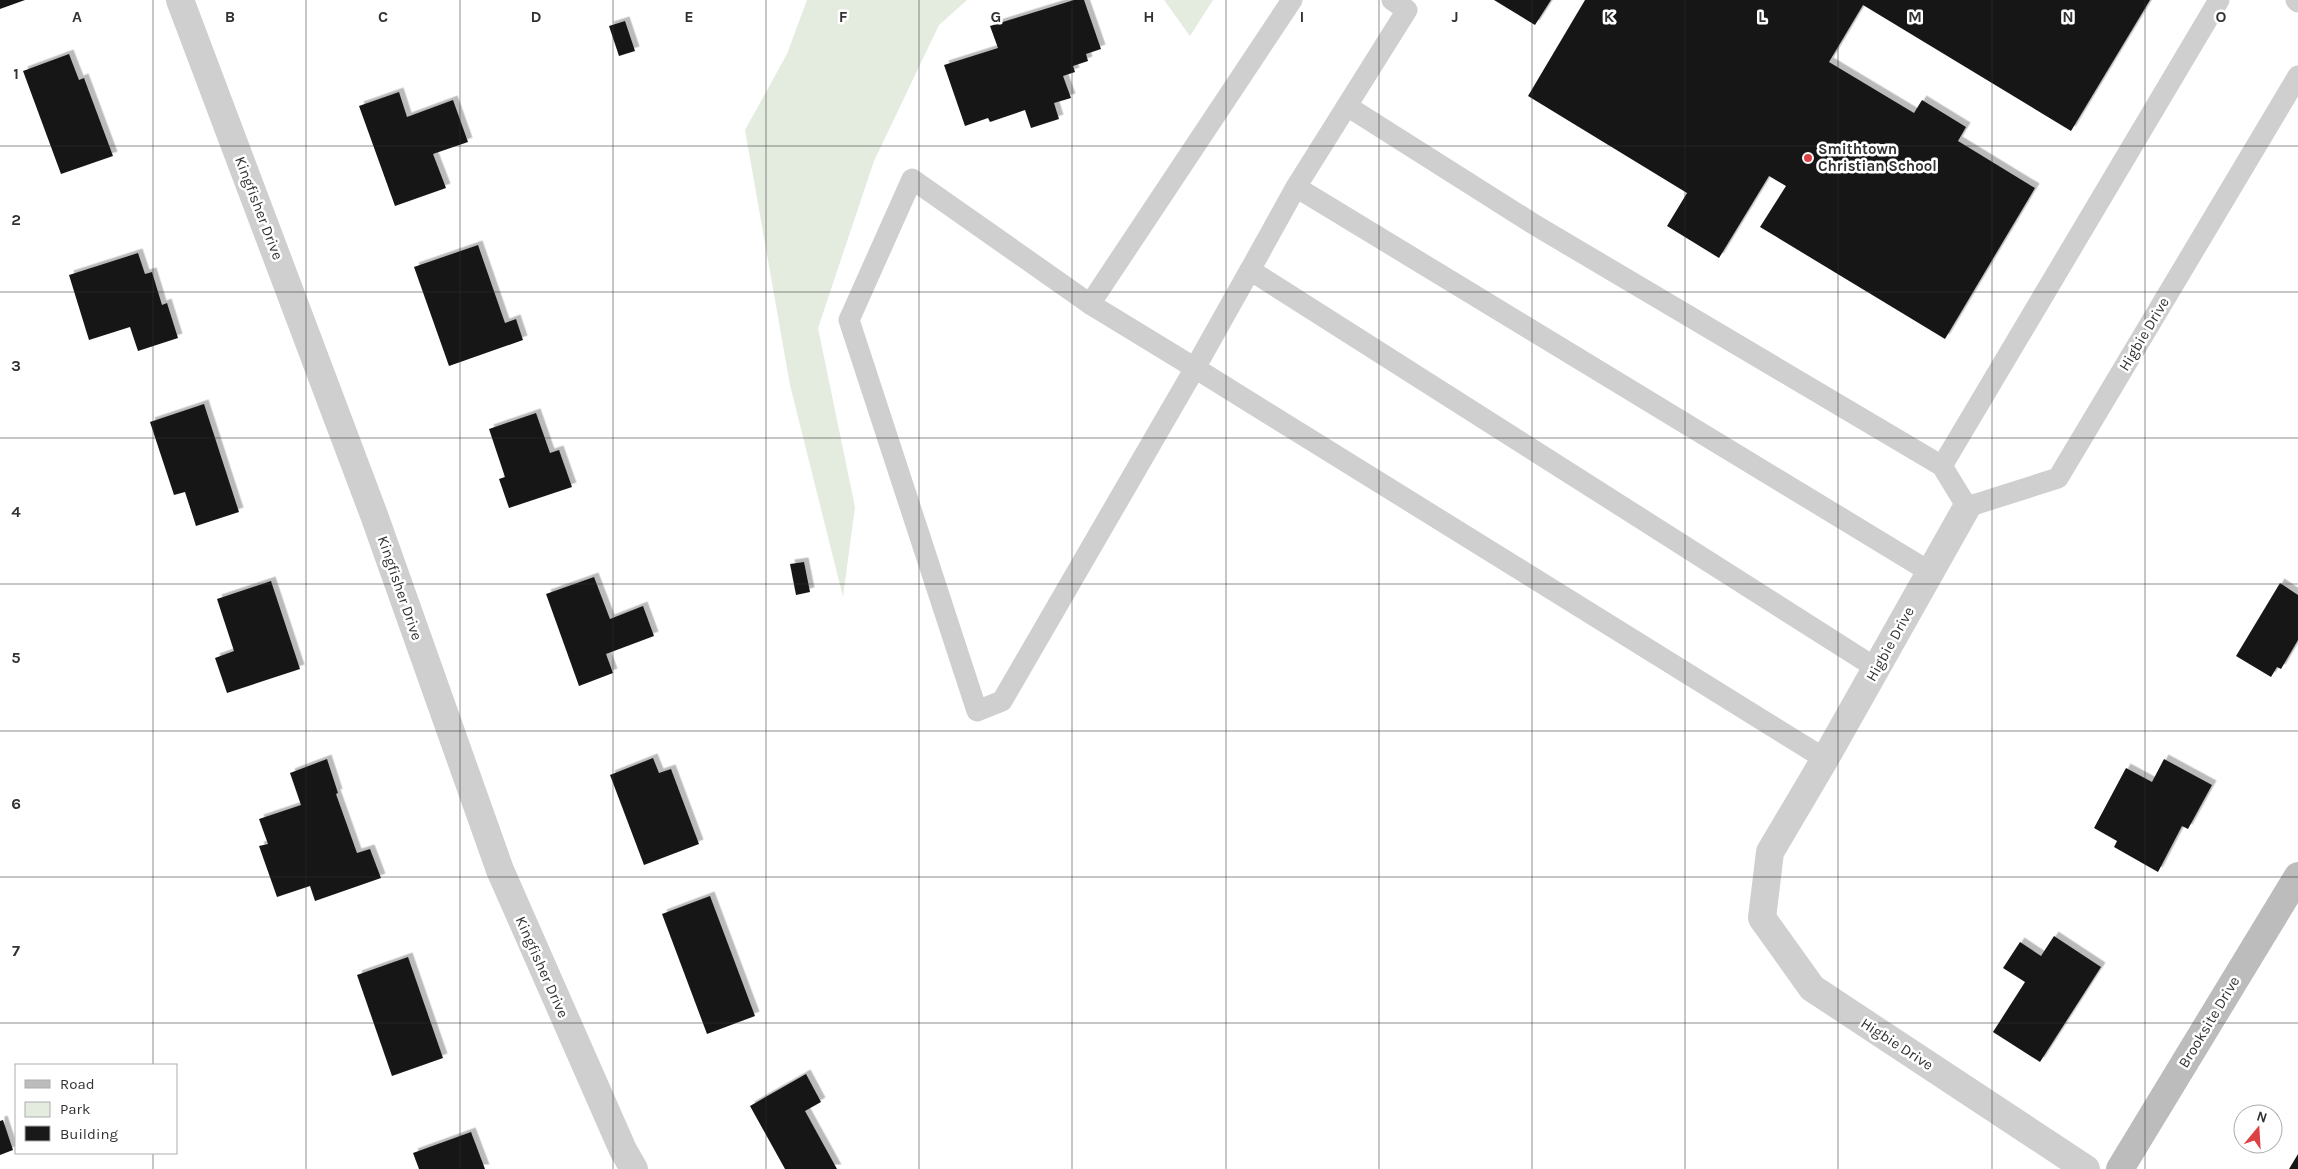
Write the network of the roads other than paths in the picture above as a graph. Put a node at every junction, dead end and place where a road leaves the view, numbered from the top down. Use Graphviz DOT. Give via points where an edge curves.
graph roads {
  1 [pos="180,0"];
  2 [pos="1292,0"];
  3 [pos="1392,0"];
  4 [pos="2219,0"];
  5 [pos="2298,76"];
  6 [pos="1347,106"];
  7 [pos="1296,187"];
  8 [pos="1250,270"];
  9 [pos="1090,304"];
  10 [pos="1194,368"];
  11 [pos="1942,466"];
  12 [pos="1967,507"];
  13 [pos="1930,572"];
  14 [pos="1876,668"];
  15 [pos="1825,759"];
  16 [pos="2298,876"];
  17 [pos="634,1169"];
  18 [pos="2086,1169"];
  19 [pos="2120,1169"];
  1 -- 17 [label="street, Kingfisher Drive" via="374,515 500,870"];
  2 -- 9 [label="lane"];
  3 -- 6 [label="lane" via="1407,10"];
  4 -- 11 [label="lane"];
  5 -- 12 [label="lane, Higbie Drive" via="2058,478"];
  6 -- 7 [label="lane"];
  6 -- 11 [label="lane" via="1535,225"];
  7 -- 8 [label="lane"];
  7 -- 13 [label="lane"];
  8 -- 10 [label="lane"];
  8 -- 14 [label="lane"];
  9 -- 10 [label="lane"];
  9 -- 10 [label="lane" via="912,179 849,320 977,711 1002,701"];
  10 -- 15 [label="lane"];
  11 -- 12 [label="lane"];
  12 -- 13 [label="street, Higbie Drive"];
  13 -- 14 [label="street, Higbie Drive"];
  14 -- 15 [label="street, Higbie Drive"];
  15 -- 18 [label="street, Higbie Drive" via="1770,852 1762,918 1812,988"];
  16 -- 19 [label="street, Brooksite Drive"];
}
